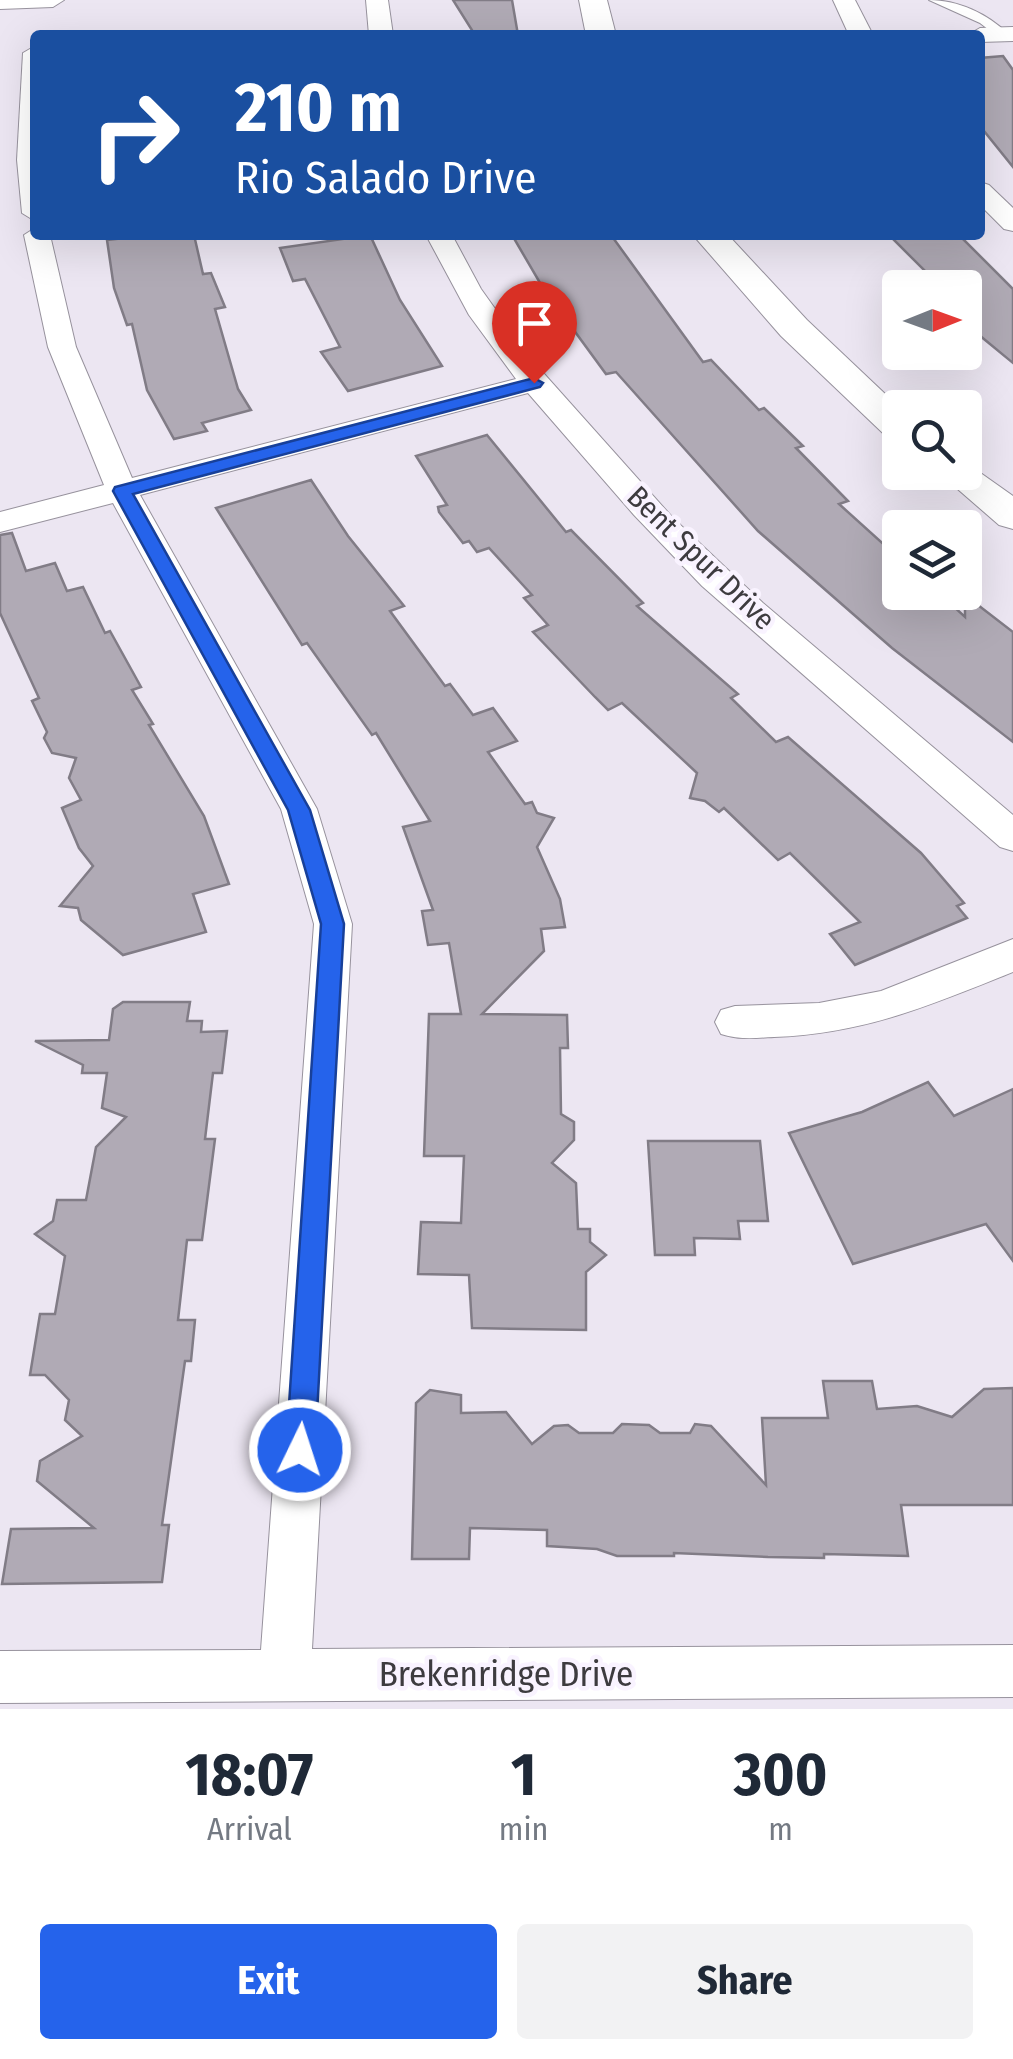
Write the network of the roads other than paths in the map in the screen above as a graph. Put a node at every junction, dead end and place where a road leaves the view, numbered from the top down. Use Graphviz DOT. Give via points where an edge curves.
graph roads {
  1 [pos="377,0"];
  2 [pos="592,0"];
  3 [pos="844,0"];
  4 [pos="934,0"];
  5 [pos="0,2"];
  6 [pos="47,6"];
  7 [pos="380,30"];
  8 [pos="600,30"];
  9 [pos="859,30"];
  10 [pos="998,34"];
  11 [pos="985,195"];
  12 [pos="1013,223"];
  13 [pos="38,240"];
  14 [pos="443,240"];
  15 [pos="715,240"];
  16 [pos="534,383"];
  17 [pos="882,412"];
  18 [pos="979,490"];
  19 [pos="122,491"];
  20 [pos="1013,516"];
  21 [pos="0,522"];
  22 [pos="1013,837"];
  23 [pos="1013,955"];
  24 [pos="735,1022"];
  25 [pos="1013,1671"];
  26 [pos="285,1675"];
  27 [pos="0,1678"];
  1 -- 7 [label="street"];
  2 -- 8 [label="street"];
  3 -- 9 [label="street"];
  4 -- 10 [label="lane" via="984,20"];
  5 -- 6 [label="street"];
  11 -- 12 [label="street"];
  13 -- 19 [label="street" via="62,347"];
  14 -- 16 [label="street, Bent Spur Drive" via="474,299"];
  15 -- 17 [label="street"];
  16 -- 19 [label="street"];
  16 -- 22 [label="street, Bent Spur Drive" via="714,577"];
  18 -- 20 [label="street"];
  19 -- 21 [label="street"];
  19 -- 26 [label="street" via="299,810 332,924"];
  23 -- 24 [label="street" via="885,1006 819,1020"];
  25 -- 26 [label="street, Brekenridge Drive"];
  26 -- 27 [label="street, Brekenridge Drive"];
}
